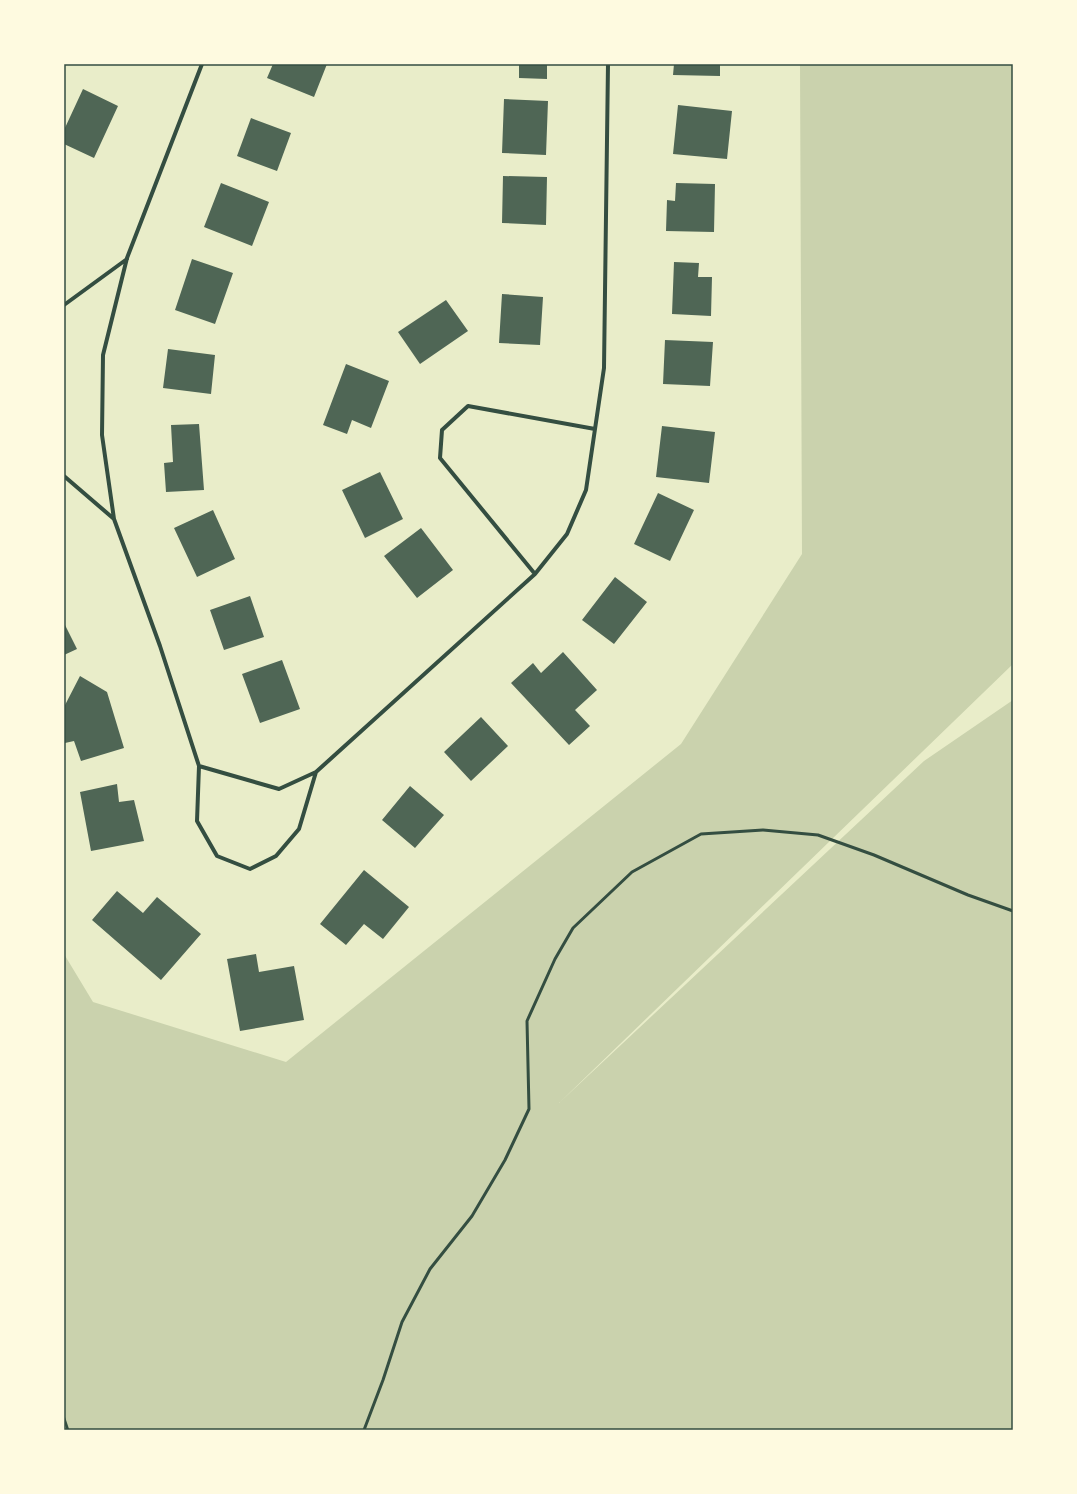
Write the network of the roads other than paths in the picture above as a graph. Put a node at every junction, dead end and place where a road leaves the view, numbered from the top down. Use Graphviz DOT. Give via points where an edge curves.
graph roads {
  1 [pos="202,64"];
  2 [pos="608,64"];
  3 [pos="127,258"];
  4 [pos="64,305"];
  5 [pos="595,429"];
  6 [pos="64,476"];
  7 [pos="114,519"];
  8 [pos="535,574"];
  9 [pos="199,766"];
  10 [pos="316,772"];
  11 [pos="1013,911"];
  12 [pos="364,1430"];
  1 -- 3 [label="street"];
  2 -- 5 [label="street" via="604,368"];
  3 -- 4 [label="street"];
  3 -- 7 [label="street" via="103,354 102,435"];
  5 -- 8 [label="street" via="586,490 567,534"];
  5 -- 8 [label="street" via="468,406 442,430 440,458"];
  6 -- 7 [label="street"];
  7 -- 9 [label="street" via="160,646"];
  8 -- 10 [label="street"];
  9 -- 10 [label="street" via="279,789"];
  9 -- 10 [label="street" via="197,821 217,856 250,869 276,856 299,829"];
  11 -- 12 [label="lane" via="818,835 763,830 701,834 632,872 573,928 555,959 527,1021 529,1109 505,1160 472,1216 430,1269 406,1315"];
}
